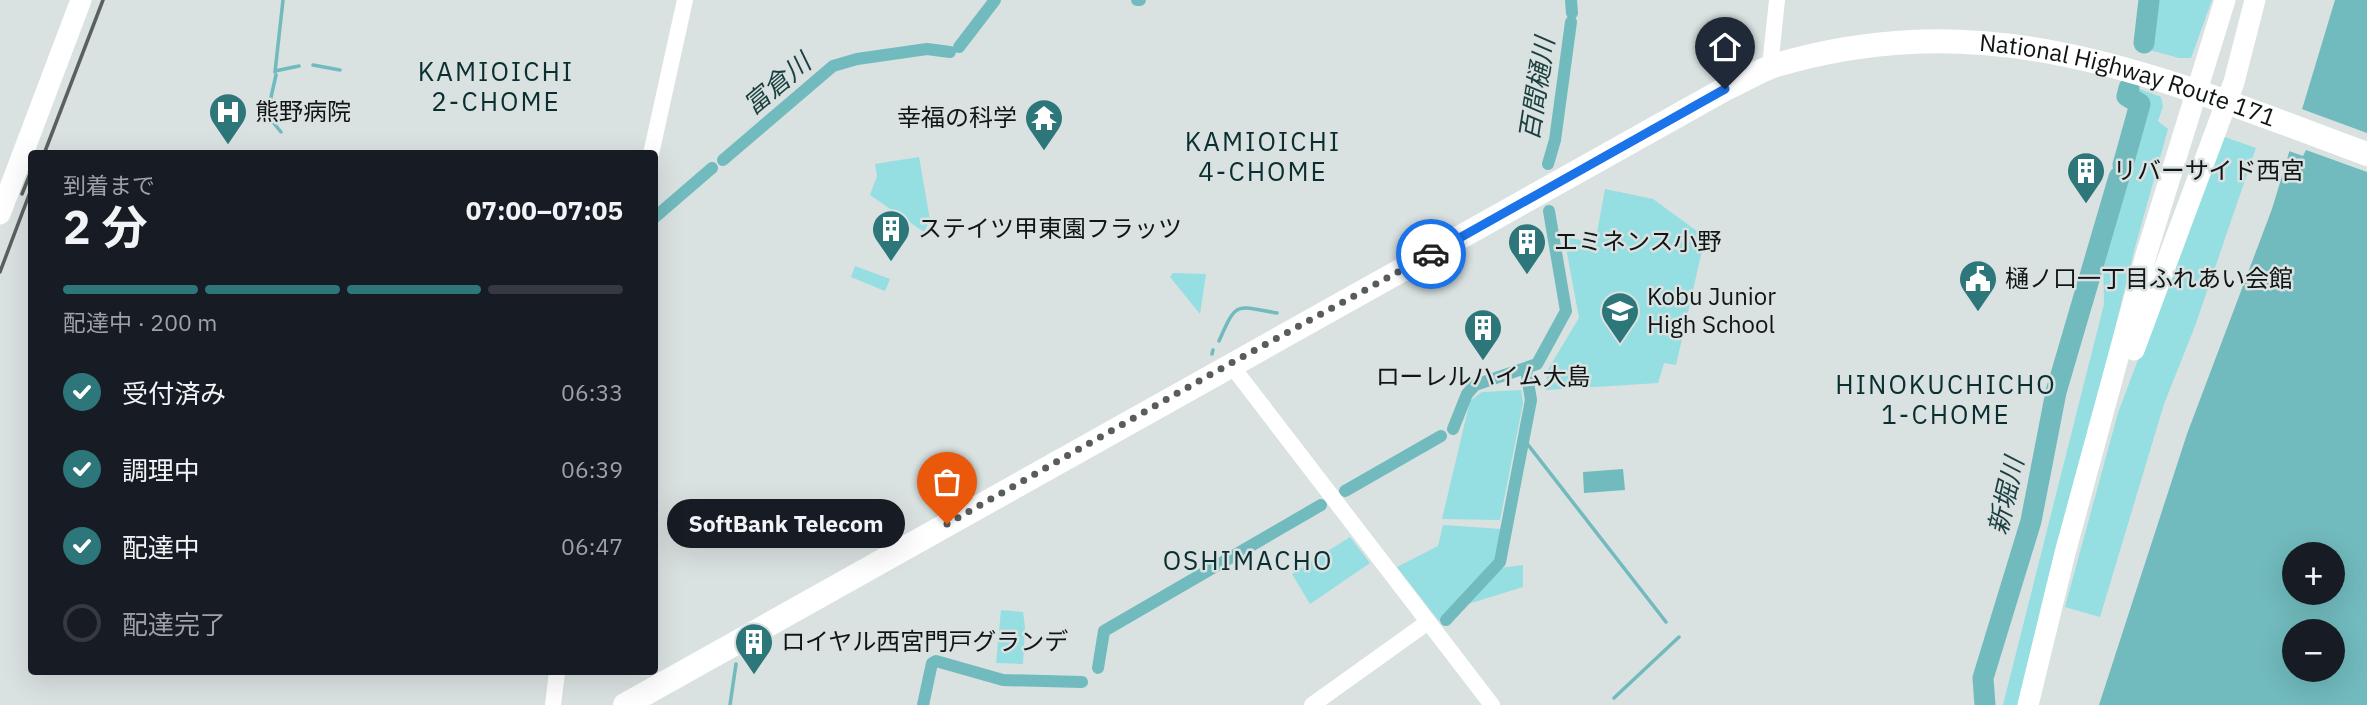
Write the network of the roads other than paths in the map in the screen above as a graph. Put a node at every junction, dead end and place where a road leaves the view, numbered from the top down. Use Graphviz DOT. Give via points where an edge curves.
graph roads {
  1 [pos="81,0"];
  2 [pos="685,0"];
  3 [pos="1777,0"];
  4 [pos="2225,0"];
  5 [pos="2255,0"];
  6 [pos="1770,67"];
  7 [pos="2206,94"];
  8 [pos="651,150"];
  9 [pos="2367,154"];
  10 [pos="0,214"];
  11 [pos="1231,365"];
  12 [pos="2104,416"];
  13 [pos="1428,622"];
  14 [pos="557,675"];
  15 [pos="553,702"];
  16 [pos="625,705"];
  17 [pos="1312,705"];
  18 [pos="1492,705"];
  19 [pos="2028,705"];
  1 -- 10 [label="main road"];
  2 -- 8 [label="street"];
  3 -- 6 [label="street"];
  4 -- 7 [label="main road"];
  5 -- 12 [label="main road" via="2218,128 2134,350"];
  6 -- 7 [label="highway, National Highway Route 171" via="1836,48 1912,36 1984,37 2102,58"];
  6 -- 11 [label="highway, National Highway Route 171"];
  7 -- 9 [label="highway, National Highway Route 171"];
  7 -- 12 [label="main road" via="2146,255"];
  11 -- 13 [label="street"];
  11 -- 16 [label="highway, National Highway Route 171"];
  12 -- 19 [label="main road"];
  13 -- 17 [label="street"];
  13 -- 18 [label="street"];
  14 -- 15 [label="street"];
}
